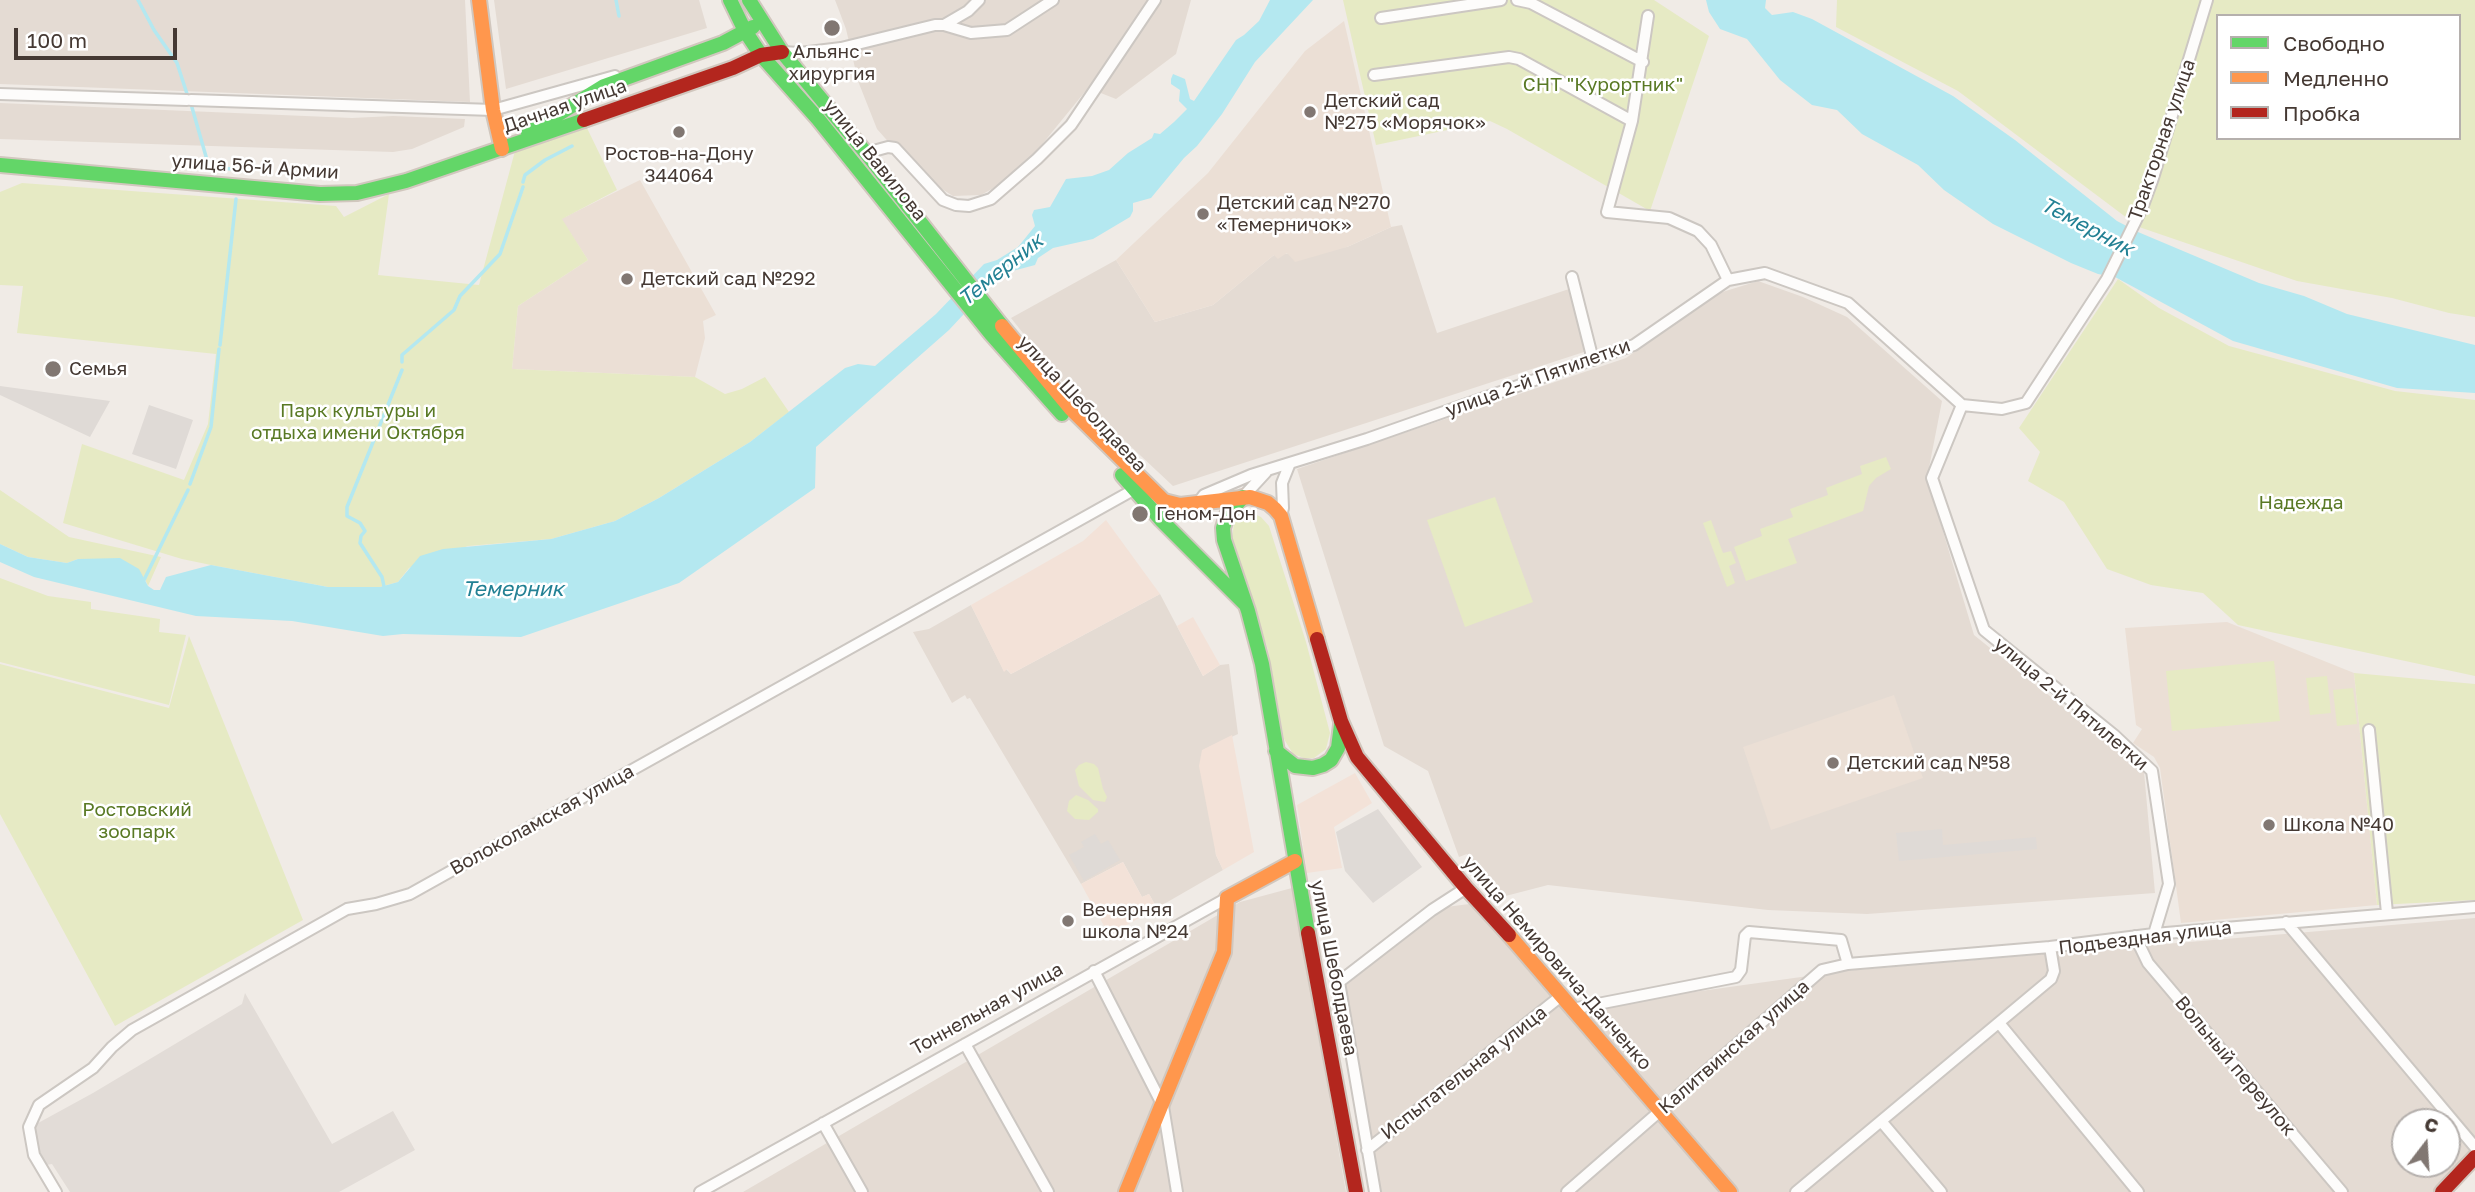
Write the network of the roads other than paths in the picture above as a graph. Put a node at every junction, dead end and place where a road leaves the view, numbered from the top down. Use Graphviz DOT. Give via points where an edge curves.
graph roads {
  1 [pos="478,0"];
  2 [pos="730,0"];
  3 [pos="748,0"];
  4 [pos="979,0"];
  5 [pos="1054,0"];
  6 [pos="1155,0"];
  7 [pos="1501,0"];
  8 [pos="1517,0"];
  9 [pos="2207,0"];
  10 [pos="1648,16"];
  11 [pos="1381,18"];
  12 [pos="761,23"];
  13 [pos="944,25"];
  14 [pos="745,31"];
  15 [pos="782,52"];
  16 [pos="761,55"];
  17 [pos="679,60"];
  18 [pos="1643,62"];
  19 [pos="632,75"];
  20 [pos="1374,75"];
  21 [pos="0,93"];
  22 [pos="642,99"];
  23 [pos="493,110"];
  24 [pos="1633,121"];
  25 [pos="502,149"];
  26 [pos="866,153"];
  27 [pos="0,165"];
  28 [pos="1572,277"];
  29 [pos="1728,280"];
  30 [pos="997,330"];
  31 [pos="1593,360"];
  32 [pos="1962,405"];
  33 [pos="1290,463"];
  34 [pos="1268,470"];
  35 [pos="1143,492"];
  36 [pos="1243,497"];
  37 [pos="1197,504"];
  38 [pos="1281,516"];
  39 [pos="1246,605"];
  40 [pos="1341,721"];
  41 [pos="2369,730"];
  42 [pos="1276,751"];
  43 [pos="1295,861"];
  44 [pos="1466,888"];
  45 [pos="1227,898"];
  46 [pos="2475,906"];
  47 [pos="2387,914"];
  48 [pos="2287,922"];
  49 [pos="2154,934"];
  50 [pos="2136,936"];
  51 [pos="2050,947"];
  52 [pos="1848,964"];
  53 [pos="1094,971"];
  54 [pos="1561,996"];
  55 [pos="1572,1009"];
  56 [pos="1999,1023"];
  57 [pos="965,1044"];
  58 [pos="1163,1106"];
  59 [pos="1660,1111"];
  60 [pos="1881,1121"];
  61 [pos="823,1123"];
  62 [pos="2475,1147"];
  63 [pos="1367,1150"];
  64 [pos="2475,1157"];
  65 [pos="56,1192"];
  66 [pos="700,1192"];
  67 [pos="862,1192"];
  68 [pos="1048,1192"];
  69 [pos="1126,1192"];
  70 [pos="1177,1192"];
  71 [pos="1356,1192"];
  72 [pos="1374,1192"];
  73 [pos="1567,1192"];
  74 [pos="1730,1192"];
  75 [pos="1796,1192"];
  76 [pos="1941,1192"];
  77 [pos="2138,1192"];
  78 [pos="2342,1192"];
  79 [pos="2442,1192"];
  1 -- 23 [label="main road"];
  2 -- 14 [label="main road, улица Вавилова"];
  3 -- 12 [label="main road, улица Вавилова"];
  4 -- 13 [label="street"];
  5 -- 13 [label="street" via="1007,30 971,33"];
  6 -- 26 [label="street" via="1071,125 991,199 969,206 949,203 895,148"];
  7 -- 11 [label="street"];
  8 -- 18 [label="street"];
  9 -- 32 [label="street, Тракторная улица" via="2153,178 2108,277 2026,403 2002,409"];
  10 -- 18 [label="street"];
  12 -- 14 [label="main road, Дачная улица"];
  12 -- 15 [label="main road, улица Вавилова"];
  13 -- 15 [label="street" via="841,48"];
  14 -- 16 [label="main road, улица Вавилова"];
  14 -- 17 [label="main road, Дачная улица"];
  15 -- 16 [label="main road, Дачная улица"];
  15 -- 26 [label="main road, улица Вавилова"];
  16 -- 22 [label="main road, Дачная улица"];
  16 -- 30 [label="main road, улица Вавилова"];
  17 -- 19 [label="main road, Дачная улица"];
  17 -- 22 [label="main road"];
  18 -- 24 [label="street"];
  19 -- 23 [label="street, Дачная улица" via="608,76"];
  19 -- 25 [label="main road, Дачная улица" via="604,86"];
  20 -- 24 [label="street" via="1509,57"];
  21 -- 23 [label="street, Дачная улица"];
  22 -- 25 [label="main road, Дачная улица"];
  23 -- 25 [label="main road"];
  24 -- 29 [label="street" via="1607,212 1669,218 1698,231 1712,245"];
  25 -- 27 [label="main road, улица 56-й Армии" via="375,190 332,194"];
  26 -- 30 [label="main road, улица Вавилова" via="930,233"];
  28 -- 31 [label="street"];
  29 -- 31 [label="street, улица 2-й Пятилетки" via="1634,345"];
  29 -- 32 [label="street, улица 2-й Пятилетки" via="1765,273 1848,303"];
  30 -- 35 [label="main road, улица Шеболдаева" via="1061,413"];
  31 -- 33 [label="street, улица 2-й Пятилетки"];
  32 -- 49 [label="street, улица 2-й Пятилетки" via="1932,478 1984,631 2152,771 2169,884"];
  33 -- 34 [label="street, улица 2-й Пятилетки"];
  33 -- 38 [label="street" via="1282,483"];
  34 -- 36 [label="street, улица 2-й Пятилетки"];
  34 -- 37 [label="street, улица 2-й Пятилетки" via="1203,495"];
  35 -- 37 [label="main road" via="1180,505"];
  35 -- 39 [label="main road" via="1161,520"];
  35 -- 65 [label="street, Волоколамская улица" via="410,894 347,909 132,1030 93,1068 39,1105 29,1127 34,1155"];
  36 -- 37 [label="main road"];
  36 -- 38 [label="main road" via="1268,503"];
  36 -- 39 [label="main road, улица Шеболдаева" via="1232,507 1223,528"];
  38 -- 40 [label="main road, улица Немировича-Данченко"];
  39 -- 42 [label="main road, улица Шеболдаева" via="1262,664"];
  40 -- 42 [label="main road" via="1340,743 1323,765 1295,766"];
  40 -- 44 [label="main road, улица Немировича-Данченко" via="1357,757"];
  41 -- 47 [label="street"];
  42 -- 43 [label="main road, улица Шеболдаева"];
  43 -- 45 [label="main road, Тоннельная улица"];
  43 -- 71 [label="main road, улица Шеболдаева"];
  44 -- 54 [label="main road, улица Немировича-Данченко"];
  44 -- 63 [label="street" via="1339,982"];
  45 -- 53 [label="street, Тоннельная улица"];
  45 -- 58 [label="main road" via="1224,952"];
  46 -- 47 [label="street, Подъездная улица"];
  47 -- 48 [label="street, Подъездная улица"];
  48 -- 49 [label="street, Подъездная улица"];
  48 -- 62 [label="street"];
  49 -- 50 [label="street, Подъездная улица"];
  50 -- 51 [label="street, Подъездная улица"];
  50 -- 78 [label="street, Вольный переулок" via="2148,963"];
  51 -- 52 [label="street, Калитвинская улица"];
  51 -- 56 [label="street, Подъездная улица" via="2051,979"];
  52 -- 55 [label="street, Испытательная улица" via="1841,940 1749,932 1736,977"];
  52 -- 59 [label="street, Калитвинская улица" via="1822,970"];
  53 -- 57 [label="street, Тоннельная улица"];
  53 -- 58 [label="street"];
  54 -- 55 [label="main road, улица Немировича-Данченко"];
  54 -- 63 [label="street, Испытательная улица"];
  55 -- 59 [label="main road, улица Немировича-Данченко"];
  56 -- 60 [label="street, Подъездная улица"];
  56 -- 77 [label="street"];
  57 -- 61 [label="street, Тоннельная улица"];
  57 -- 68 [label="street"];
  58 -- 69 [label="main road"];
  58 -- 70 [label="street"];
  59 -- 73 [label="street, Калитвинская улица"];
  59 -- 74 [label="main road, улица Немировича-Данченко"];
  60 -- 75 [label="street, Подъездная улица"];
  60 -- 76 [label="street"];
  61 -- 66 [label="street, Тоннельная улица"];
  61 -- 67 [label="street"];
  63 -- 72 [label="street"];
  64 -- 79 [label="main road"];
}
